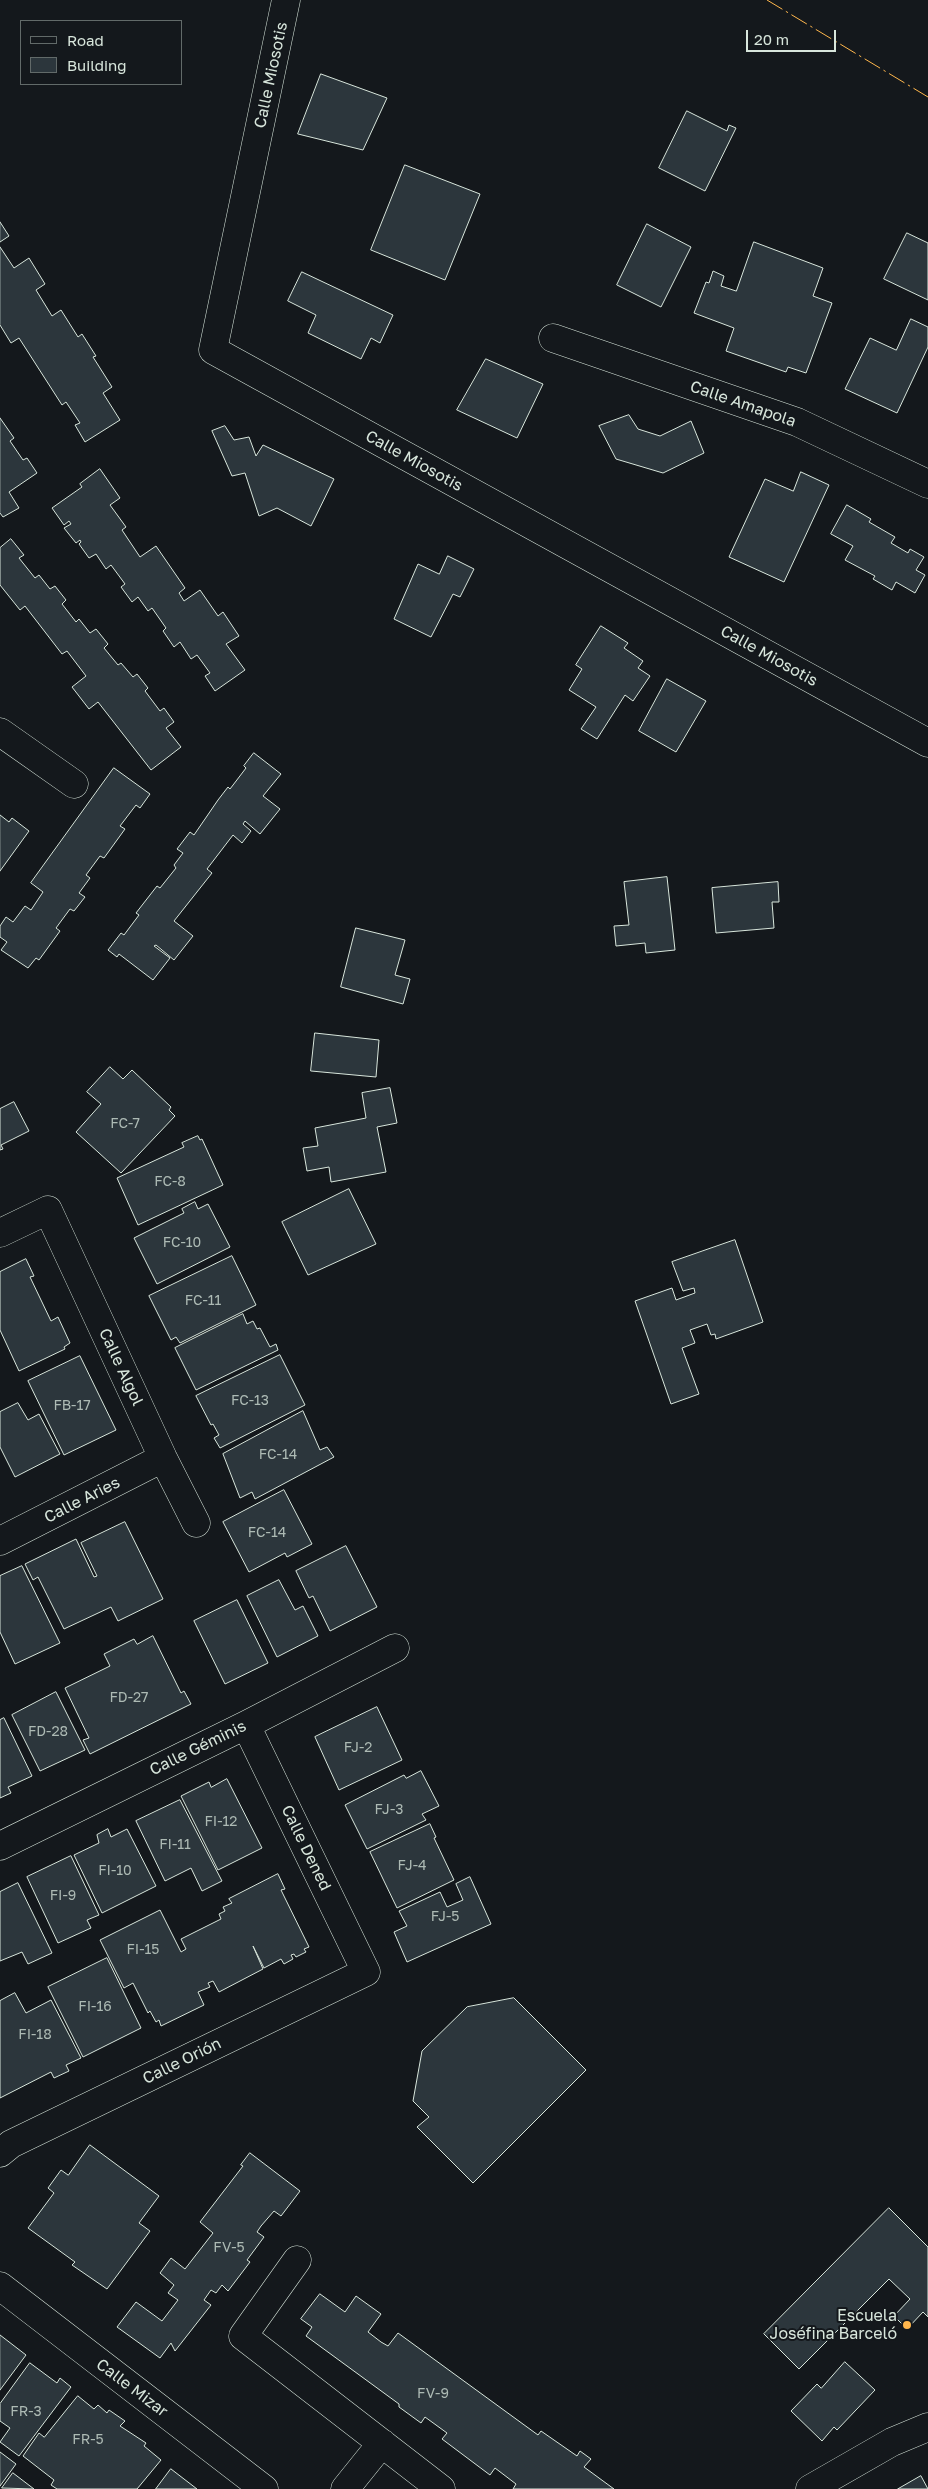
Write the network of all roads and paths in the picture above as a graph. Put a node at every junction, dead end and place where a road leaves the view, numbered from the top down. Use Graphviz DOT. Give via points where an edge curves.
graph roads {
  1 [pos="286,0"];
  2 [pos="553,338"];
  3 [pos="928,484"];
  4 [pos="0,732"];
  5 [pos="928,743"];
  6 [pos="74,784"];
  7 [pos="0,1233"];
  8 [pos="163,1458"];
  9 [pos="196,1523"];
  10 [pos="0,1541"];
  11 [pos="395,1648"];
  12 [pos="246,1725"];
  13 [pos="0,1846"];
  14 [pos="366,1972"];
  15 [pos="0,2153"];
  16 [pos="296,2260"];
  17 [pos="0,2286"];
  18 [pos="928,2427"];
  19 [pos="382,2443"];
  20 [pos="264,2489"];
  21 [pos="345,2489"];
  22 [pos="441,2489"];
  23 [pos="810,2489"];
  1 -- 5 [label="street, Calle Miosotis" via="213,350"];
  2 -- 3 [label="street, Calle Amapola" via="797,422"];
  4 -- 6 [label="street"];
  7 -- 8 [label="street, Calle Algol" via="48,1210"];
  8 -- 9 [label="street, Calle Algol"];
  8 -- 10 [label="street, Calle Aries"];
  11 -- 12 [label="street, Calle Géminis"];
  12 -- 13 [label="street, Calle Géminis"];
  12 -- 14 [label="street, Calle Dened"];
  14 -- 15 [label="street, Calle Orión" via="11,2144"];
  16 -- 19 [label="street" via="242,2336"];
  17 -- 20 [label="street, Calle Mizar"];
  18 -- 23 [label="street" via="892,2442"];
  19 -- 21 [label="street"];
  19 -- 22 [label="street"];
}
